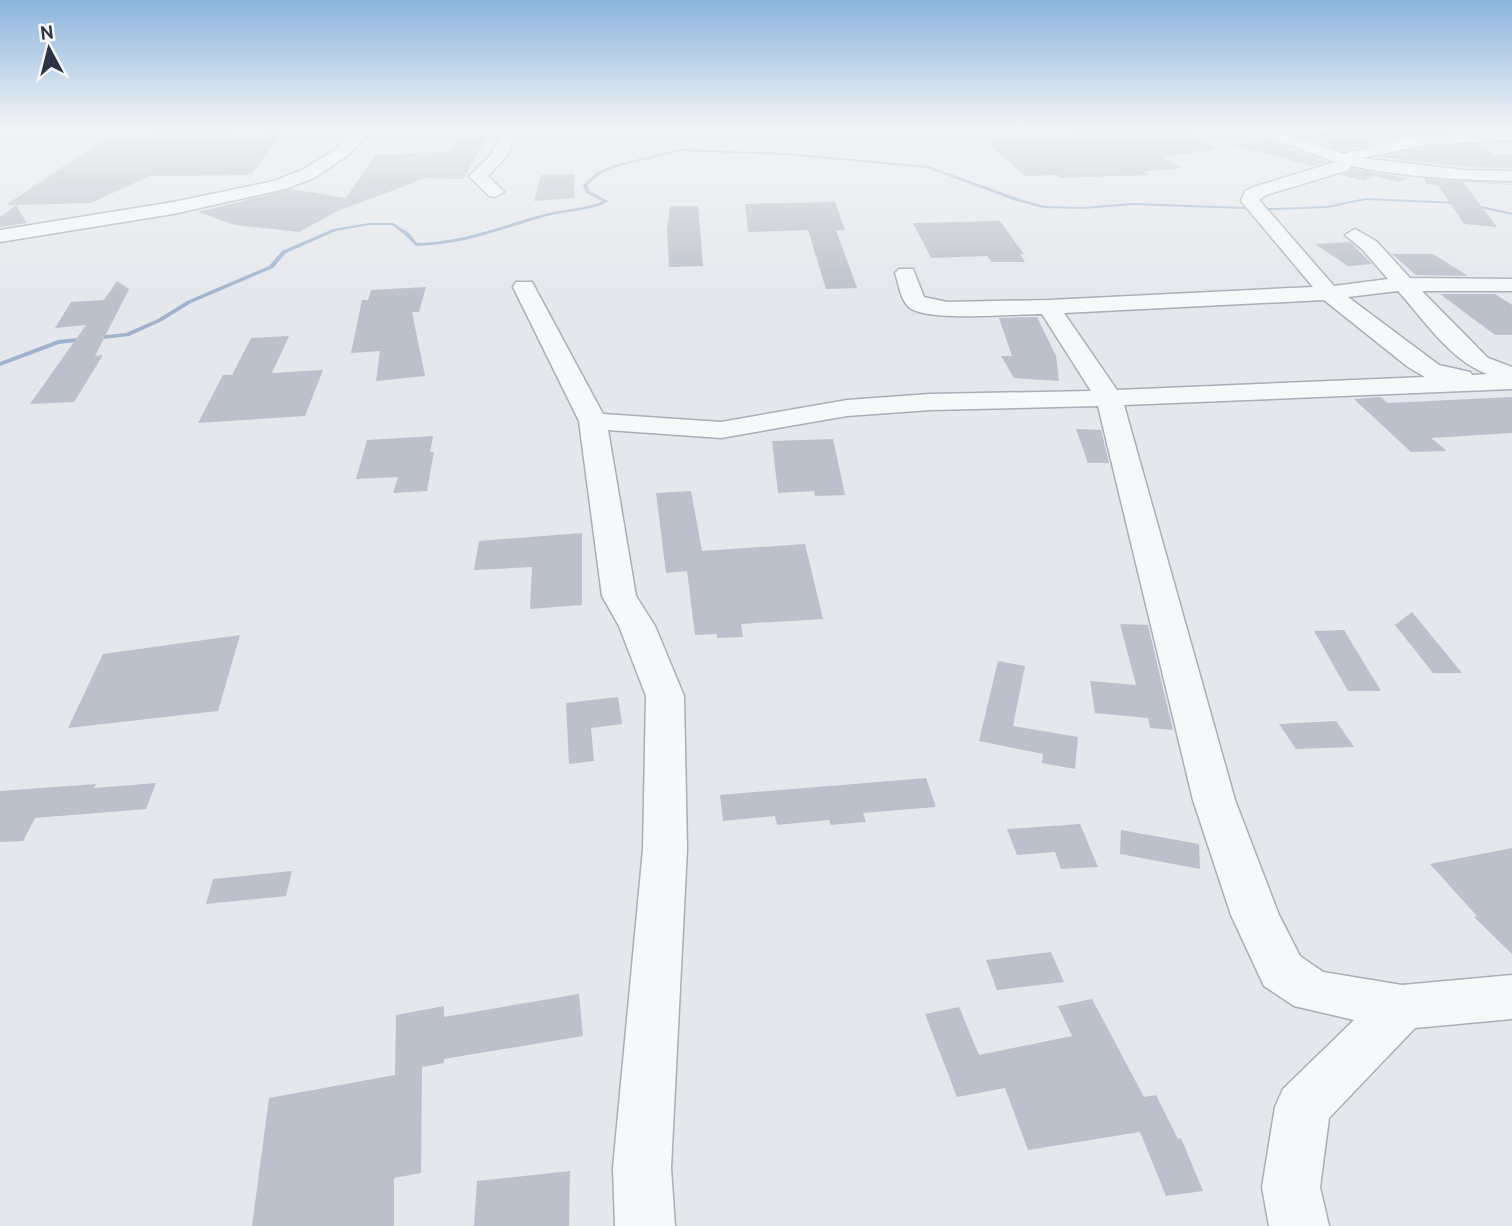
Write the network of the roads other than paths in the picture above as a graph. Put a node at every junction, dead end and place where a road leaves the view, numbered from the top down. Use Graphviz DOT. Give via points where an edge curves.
graph roads {
  1 [pos="281,185"];
  2 [pos="488,185"];
  3 [pos="1282,185"];
  4 [pos="495,191"];
  5 [pos="1355,235"];
  6 [pos="0,236"];
  7 [pos="906,273"];
  8 [pos="1402,284"];
  9 [pos="1512,285"];
  10 [pos="524,287"];
  11 [pos="1329,292"];
  12 [pos="1049,307"];
  13 [pos="1507,384"];
  14 [pos="1108,398"];
  15 [pos="593,421"];
  16 [pos="1512,997"];
  17 [pos="1402,1007"];
  18 [pos="645,1226"];
  19 [pos="1299,1226"];
  1 -- 6 [label="street"];
  2 -- 4 [label="street"];
  3 -- 11 [label="street" via="1251,195 1250,201"];
  5 -- 8 [label="street"];
  7 -- 12 [label="street" via="914,299 931,309"];
  8 -- 9 [label="street"];
  8 -- 11 [label="street"];
  8 -- 13 [label="street" via="1479,363 1506,373"];
  10 -- 15 [label="street"];
  11 -- 12 [label="street"];
  11 -- 13 [label="street" via="1431,371"];
  12 -- 14 [label="street"];
  13 -- 14 [label="street"];
  14 -- 15 [label="street" via="847,408 721,430"];
  14 -- 17 [label="street" via="1214,800 1282,971 1312,992"];
  15 -- 18 [label="street" via="619,596 637,626 665,696 665,849 642,1168"];
  16 -- 17 [label="street"];
  17 -- 19 [label="street" via="1303,1107 1291,1187"];
}
